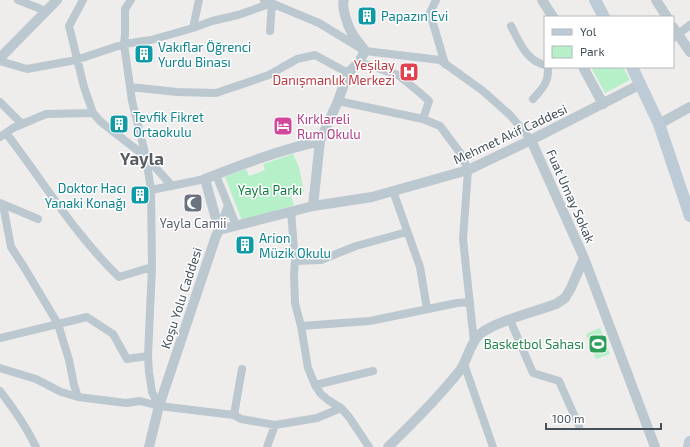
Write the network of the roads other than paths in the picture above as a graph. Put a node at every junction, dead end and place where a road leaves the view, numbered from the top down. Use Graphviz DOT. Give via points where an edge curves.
graph roads {
  1 [pos="18,0"];
  2 [pos="57,0"];
  3 [pos="84,0"];
  4 [pos="128,0"];
  5 [pos="199,0"];
  6 [pos="264,0"];
  7 [pos="344,0"];
  8 [pos="436,0"];
  9 [pos="542,0"];
  10 [pos="595,0"];
  11 [pos="656,0"];
  12 [pos="271,2"];
  13 [pos="46,11"];
  14 [pos="552,16"];
  15 [pos="603,16"];
  16 [pos="666,16"];
  17 [pos="690,25"];
  18 [pos="510,26"];
  19 [pos="193,28"];
  20 [pos="270,31"];
  21 [pos="674,33"];
  22 [pos="124,44"];
  23 [pos="365,51"];
  24 [pos="690,52"];
  25 [pos="0,58"];
  26 [pos="76,60"];
  27 [pos="0,61"];
  28 [pos="359,62"];
  29 [pos="445,64"];
  30 [pos="544,65"];
  31 [pos="548,68"];
  32 [pos="584,68"];
  33 [pos="633,68"];
  34 [pos="348,73"];
  35 [pos="641,84"];
  36 [pos="130,87"];
  37 [pos="533,99"];
  38 [pos="338,101"];
  39 [pos="0,102"];
  40 [pos="604,104"];
  41 [pos="690,107"];
  42 [pos="93,113"];
  43 [pos="423,119"];
  44 [pos="22,124"];
  45 [pos="659,124"];
  46 [pos="3,135"];
  47 [pos="532,140"];
  48 [pos="320,141"];
  49 [pos="146,157"];
  50 [pos="468,170"];
  51 [pos="216,174"];
  52 [pos="205,179"];
  53 [pos="172,186"];
  54 [pos="152,190"];
  55 [pos="393,191"];
  56 [pos="687,196"];
  57 [pos="1,204"];
  58 [pos="228,205"];
  59 [pos="313,206"];
  60 [pos="291,212"];
  61 [pos="690,216"];
  62 [pos="38,219"];
  63 [pos="236,225"];
  64 [pos="219,230"];
  65 [pos="407,232"];
  66 [pos="584,258"];
  67 [pos="295,260"];
  68 [pos="152,268"];
  69 [pos="470,302"];
  70 [pos="427,309"];
  71 [pos="510,320"];
  72 [pos="58,324"];
  73 [pos="301,326"];
  74 [pos="0,338"];
  75 [pos="474,342"];
  76 [pos="148,356"];
  77 [pos="464,364"];
  78 [pos="0,368"];
  79 [pos="242,369"];
  80 [pos="374,371"];
  81 [pos="315,385"];
  82 [pos="0,391"];
  83 [pos="78,397"];
  84 [pos="159,406"];
  85 [pos="341,408"];
  86 [pos="234,415"];
  87 [pos="275,425"];
  88 [pos="579,426"];
  89 [pos="690,442"];
  90 [pos="36,447"];
  91 [pos="149,447"];
  92 [pos="267,447"];
  93 [pos="369,447"];
  94 [pos="388,447"];
  95 [pos="493,447"];
  96 [pos="655,447"];
  97 [pos="689,447"];
  1 -- 13 [label="street"];
  2 -- 13 [label="street"];
  3 -- 26 [label="street" via="69,26"];
  4 -- 22 [label="street" via="124,9"];
  5 -- 19 [label="street"];
  6 -- 12 [label="street"];
  7 -- 23 [label="street" via="351,32"];
  8 -- 29 [label="street" via="430,13"];
  9 -- 14 [label="street"];
  10 -- 15 [label="main road"];
  11 -- 16 [label="street"];
  12 -- 19 [label="street"];
  12 -- 20 [label="street"];
  12 -- 23 [label="street" via="319,23"];
  13 -- 25 [label="street"];
  17 -- 21 [label="street"];
  18 -- 30 [label="street" via="527,55"];
  19 -- 22 [label="street" via="151,40"];
  21 -- 24 [label="street"];
  22 -- 26 [label="street"];
  22 -- 36 [label="street"];
  23 -- 28 [label="street"];
  23 -- 29 [label="street, Fuat Umay Sokak" via="440,60"];
  26 -- 27 [label="street" via="27,69"];
  26 -- 42 [label="street"];
  28 -- 34 [label="street"];
  28 -- 43 [label="street" via="398,75 419,92 429,101"];
  29 -- 47 [label="street, Fuat Umay Sokak" via="483,91 510,115"];
  31 -- 37 [label="street" via="547,81"];
  32 -- 40 [label="street"];
  33 -- 35 [label="main road"];
  34 -- 36 [label="street" via="315,55 297,59 269,75 216,92 176,92"];
  34 -- 38 [label="street"];
  35 -- 40 [label="street, Mehmet Akif Caddesi"];
  35 -- 45 [label="main road"];
  36 -- 49 [label="street"];
  38 -- 43 [label="street"];
  38 -- 48 [label="street"];
  39 -- 44 [label="street"];
  40 -- 47 [label="street, Mehmet Akif Caddesi"];
  41 -- 45 [label="street"];
  42 -- 44 [label="street" via="46,114"];
  42 -- 49 [label="street"];
  43 -- 50 [label="street" via="440,126 461,154"];
  44 -- 46 [label="street"];
  45 -- 56 [label="main road"];
  46 -- 68 [label="street" via="30,164 101,260 119,277"];
  47 -- 50 [label="street, Mehmet Akif Caddesi"];
  47 -- 66 [label="street, Fuat Umay Sokak"];
  48 -- 51 [label="street"];
  48 -- 59 [label="street"];
  49 -- 53 [label="street"];
  49 -- 54 [label="street"];
  50 -- 55 [label="street, Mehmet Akif Caddesi"];
  50 -- 69 [label="street" via="463,239"];
  51 -- 52 [label="street"];
  51 -- 58 [label="street"];
  52 -- 53 [label="street"];
  52 -- 64 [label="street"];
  53 -- 54 [label="street"];
  54 -- 68 [label="street"];
  55 -- 59 [label="street, Mehmet Akif Caddesi" via="372,197"];
  55 -- 65 [label="street"];
  56 -- 61 [label="main road"];
  57 -- 62 [label="street"];
  57 -- 72 [label="street" via="11,247"];
  58 -- 63 [label="street"];
  58 -- 64 [label="street"];
  59 -- 60 [label="street, Mehmet Akif Caddesi"];
  60 -- 63 [label="street"];
  60 -- 67 [label="street"];
  63 -- 64 [label="street"];
  64 -- 84 [label="street, Koşu Yolu Caddesi"];
  65 -- 67 [label="street" via="356,246 321,260"];
  65 -- 70 [label="street" via="420,267"];
  66 -- 71 [label="street" via="565,298 556,304"];
  66 -- 96 [label="street, Fuat Umay Sokak"];
  67 -- 73 [label="street" via="295,303"];
  68 -- 76 [label="street"];
  69 -- 70 [label="street"];
  69 -- 75 [label="street"];
  70 -- 73 [label="street" via="370,321"];
  71 -- 75 [label="street" via="480,334"];
  71 -- 88 [label="street" via="533,373 559,381"];
  72 -- 74 [label="street"];
  72 -- 76 [label="street" via="86,317 113,334 127,359"];
  72 -- 83 [label="street"];
  73 -- 81 [label="street" via="308,368"];
  75 -- 77 [label="street"];
  76 -- 84 [label="street" via="152,392"];
  77 -- 94 [label="street" via="447,387"];
  77 -- 95 [label="street"];
  78 -- 83 [label="street" via="36,379 61,392"];
  79 -- 86 [label="street"];
  80 -- 81 [label="street"];
  81 -- 85 [label="street" via="328,400"];
  82 -- 90 [label="street" via="16,410"];
  83 -- 84 [label="street" via="126,403 140,401"];
  84 -- 86 [label="street"];
  84 -- 91 [label="street, Koşu Yolu Caddesi"];
  85 -- 87 [label="street" via="317,418"];
  85 -- 93 [label="street"];
  86 -- 87 [label="street" via="241,419"];
  87 -- 92 [label="street"];
  89 -- 97 [label="main road"];
}
